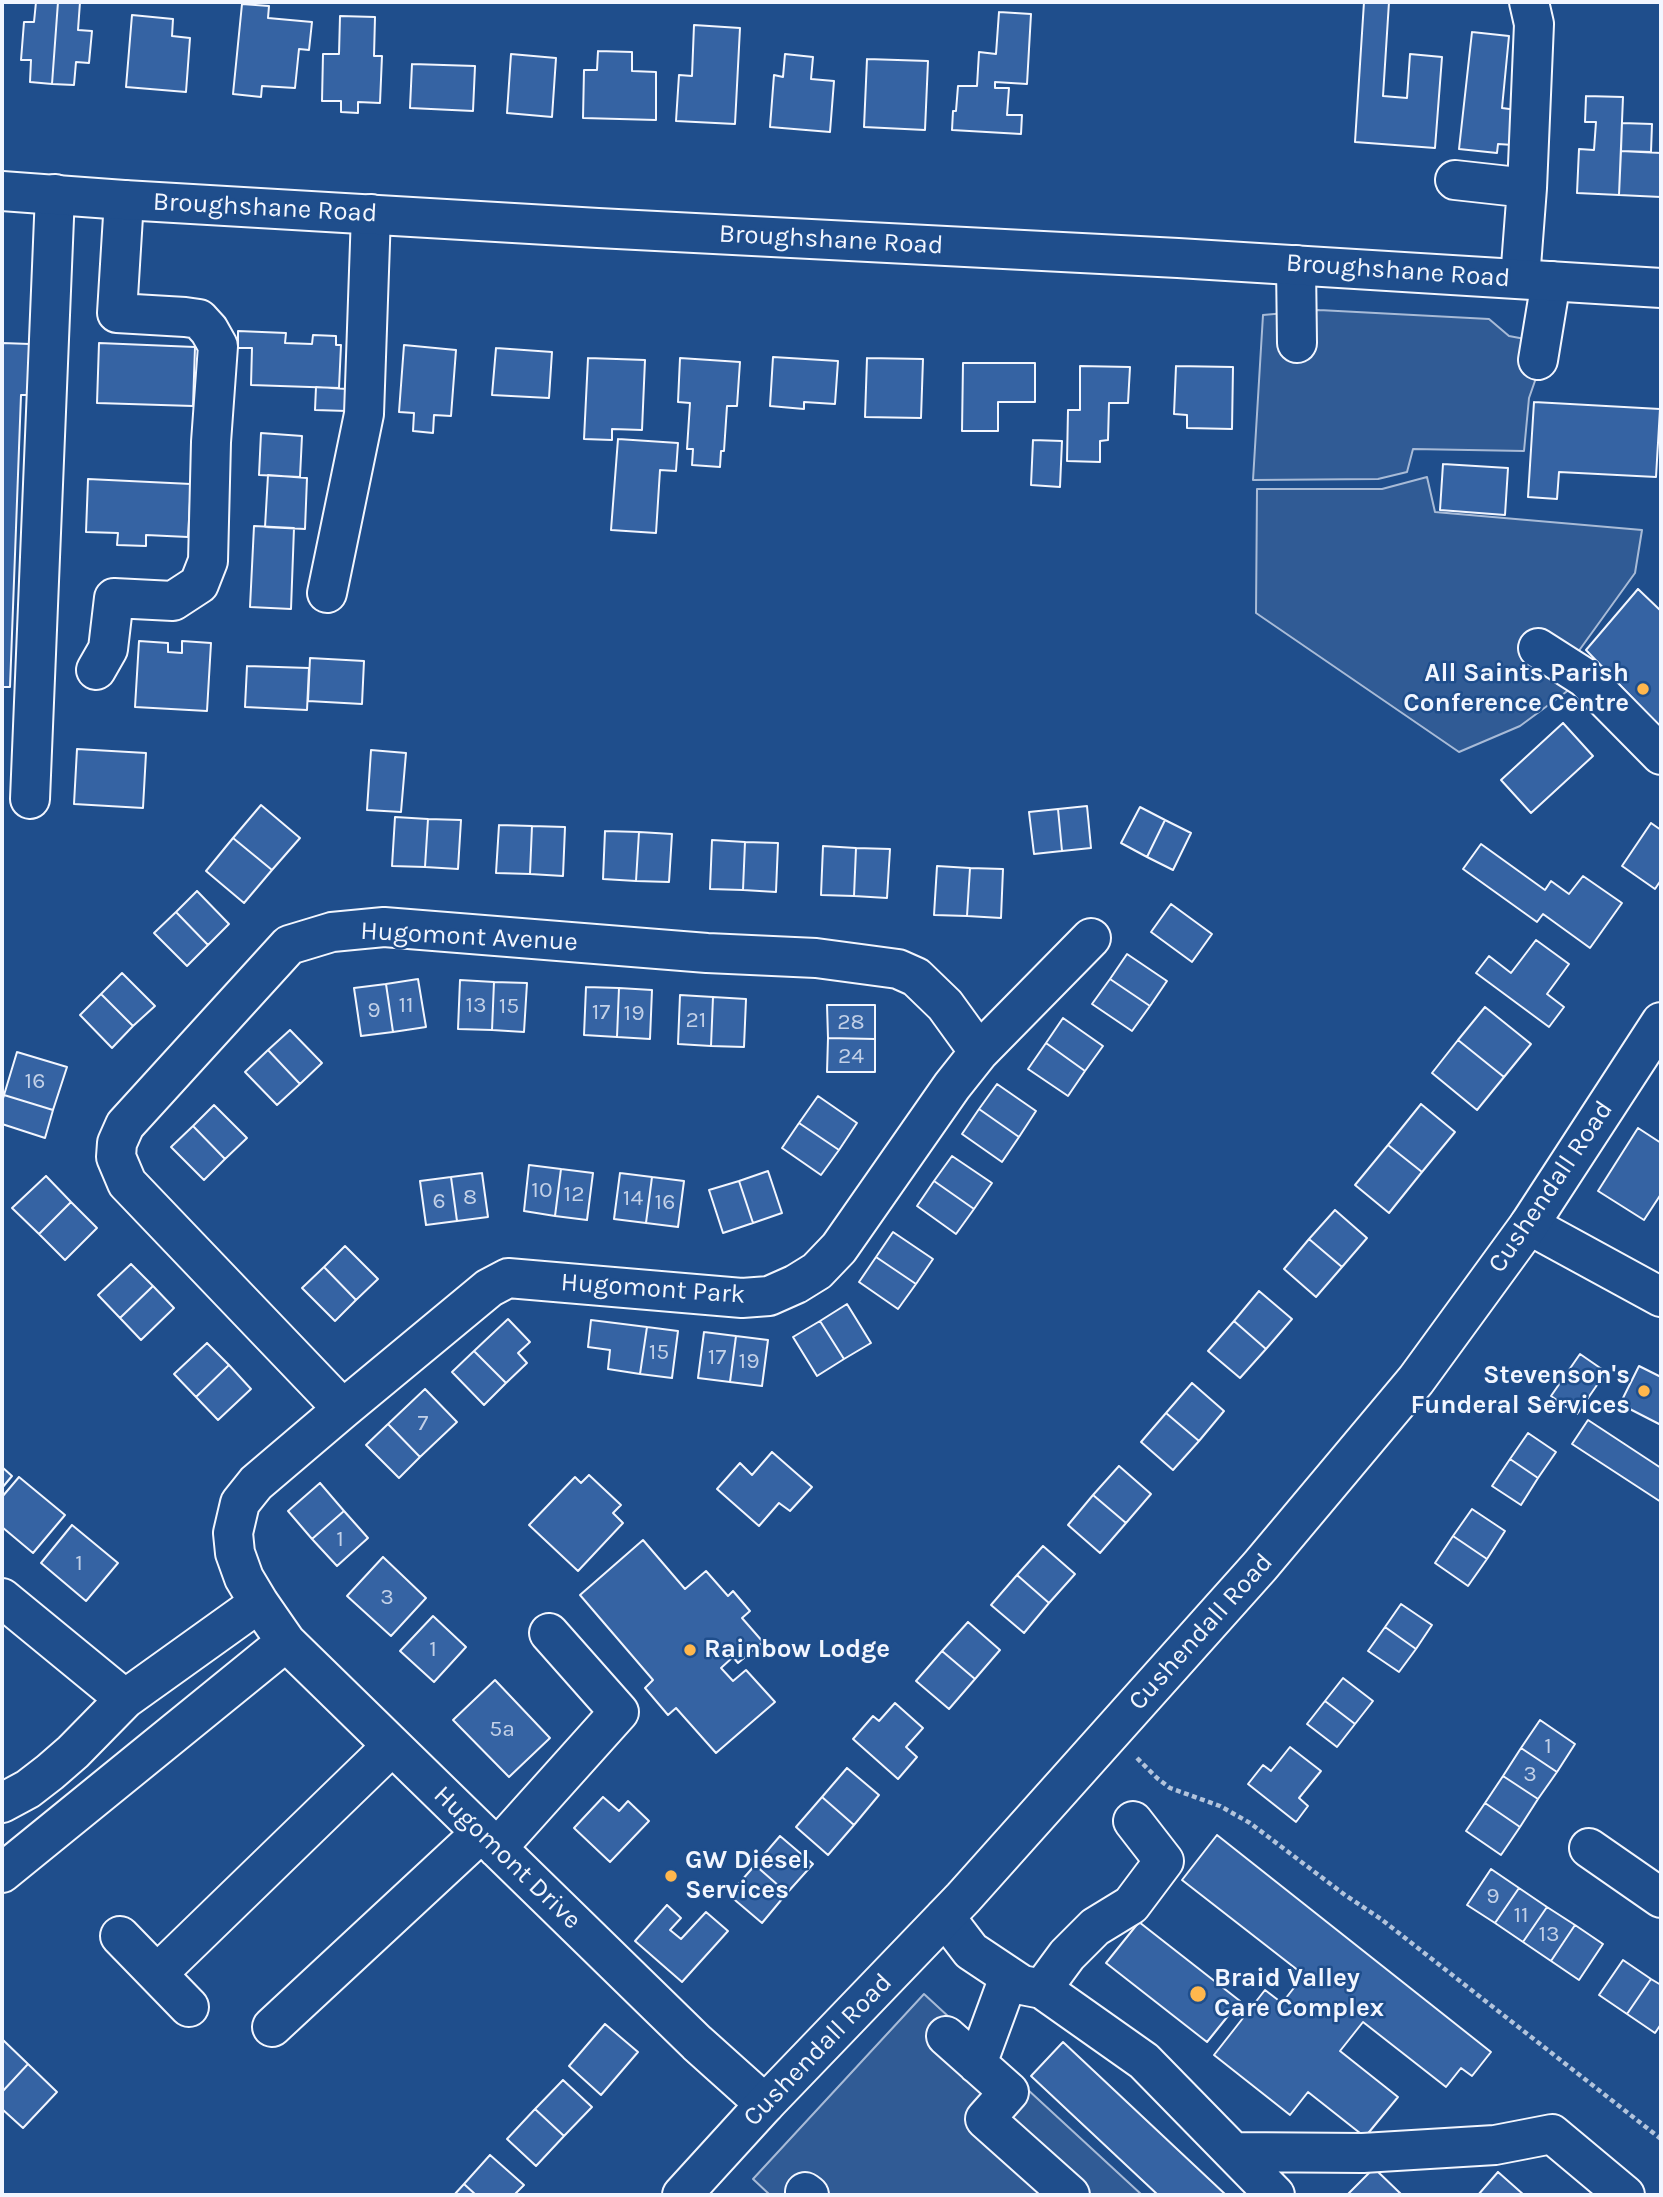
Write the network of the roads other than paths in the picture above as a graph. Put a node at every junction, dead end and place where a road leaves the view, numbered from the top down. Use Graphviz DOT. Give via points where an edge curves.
graph roads {
  1 [pos="1529,2"];
  2 [pos="1455,180"];
  3 [pos="1527,188"];
  4 [pos="2,191"];
  5 [pos="55,194"];
  6 [pos="124,200"];
  7 [pos="370,214"];
  8 [pos="1296,265"];
  9 [pos="1536,280"];
  10 [pos="1661,288"];
  11 [pos="1297,343"];
  12 [pos="1538,359"];
  13 [pos="327,593"];
  14 [pos="1538,648"];
  15 [pos="96,670"];
  16 [pos="1661,755"];
  17 [pos="30,799"];
  18 [pos="1091,939"];
  19 [pos="1661,1022"];
  20 [pos="979,1052"];
  21 [pos="1529,1225"];
  22 [pos="1661,1297"];
  23 [pos="343,1409"];
  24 [pos="2,1598"];
  25 [pos="258,1603"];
  26 [pos="550,1633"];
  27 [pos="286,1642"];
  28 [pos="125,1699"];
  29 [pos="392,1746"];
  30 [pos="2,1803"];
  31 [pos="1133,1821"];
  32 [pos="489,1840"];
  33 [pos="1589,1848"];
  34 [pos="2,1873"];
  35 [pos="1661,1898"];
  36 [pos="945,1917"];
  37 [pos="120,1936"];
  38 [pos="157,1974"];
  39 [pos="1025,1983"];
  40 [pos="188,2007"];
  41 [pos="272,2027"];
  42 [pos="947,2036"];
  43 [pos="977,2064"];
  44 [pos="765,2104"];
  45 [pos="1233,2151"];
  46 [pos="682,2195"];
  47 [pos="1070,2195"];
  48 [pos="1275,2195"];
  49 [pos="1625,2195"];
  1 -- 3 [label="street" via="1534,24"];
  2 -- 3 [label="street"];
  3 -- 9 [label="street"];
  4 -- 5 [label="street, Broughshane Road"];
  5 -- 6 [label="street, Broughshane Road"];
  5 -- 17 [label="street"];
  6 -- 7 [label="street, Broughshane Road"];
  6 -- 15 [label="street" via="117,313 199,319 218,346 208,561 199,584 173,601 114,598 108,649"];
  7 -- 8 [label="street, Broughshane Road"];
  7 -- 13 [label="street" via="364,414"];
  8 -- 9 [label="street, Broughshane Road"];
  8 -- 11 [label="street"];
  9 -- 10 [label="street, Broughshane Road"];
  9 -- 12 [label="street"];
  14 -- 16 [label="street" via="1585,678"];
  18 -- 20 [label="street, Hugomont Park"];
  19 -- 21 [label="street, Cushendall Road"];
  20 -- 23 [label="street, Hugomont Park" via="839,1248 817,1271 796,1284 769,1296 742,1298 508,1278 489,1287"];
  20 -- 23 [label="street, Hugomont Avenue" via="945,1005 916,977 898,969 816,958 384,927 332,932 289,945 125,1125 116,1157 127,1183"];
  21 -- 22 [label="street"];
  21 -- 36 [label="street, Cushendall Road" via="1416,1380 1260,1566"];
  23 -- 25 [label="street, Hugomont Park" via="256,1483 240,1503 233,1533 235,1553"];
  24 -- 28 [label="street"];
  25 -- 27 [label="street, Hugomont Drive"];
  25 -- 28 [label="street"];
  26 -- 32 [label="street" via="619,1712"];
  27 -- 29 [label="street, Hugomont Drive"];
  27 -- 34 [label="street"];
  28 -- 30 [label="street" via="74,1752 28,1789"];
  29 -- 32 [label="street, Hugomont Drive"];
  29 -- 38 [label="street"];
  31 -- 39 [label="street" via="1164,1861 1131,1905 1095,1927 1067,1955"];
  32 -- 41 [label="street"];
  32 -- 44 [label="street, Hugomont Drive"];
  33 -- 35 [label="street"];
  36 -- 39 [label="street" via="971,1951"];
  36 -- 44 [label="street, Cushendall Road"];
  37 -- 38 [label="street"];
  38 -- 40 [label="street"];
  39 -- 43 [label="street"];
  39 -- 45 [label="street" via="1144,2061"];
  42 -- 43 [label="street"];
  43 -- 47 [label="street" via="1009,2092 985,2119"];
  44 -- 46 [label="street, Cushendall Road"];
  45 -- 48 [label="street"];
  45 -- 49 [label="street" via="1376,2152 1495,2145 1552,2134"];
}
